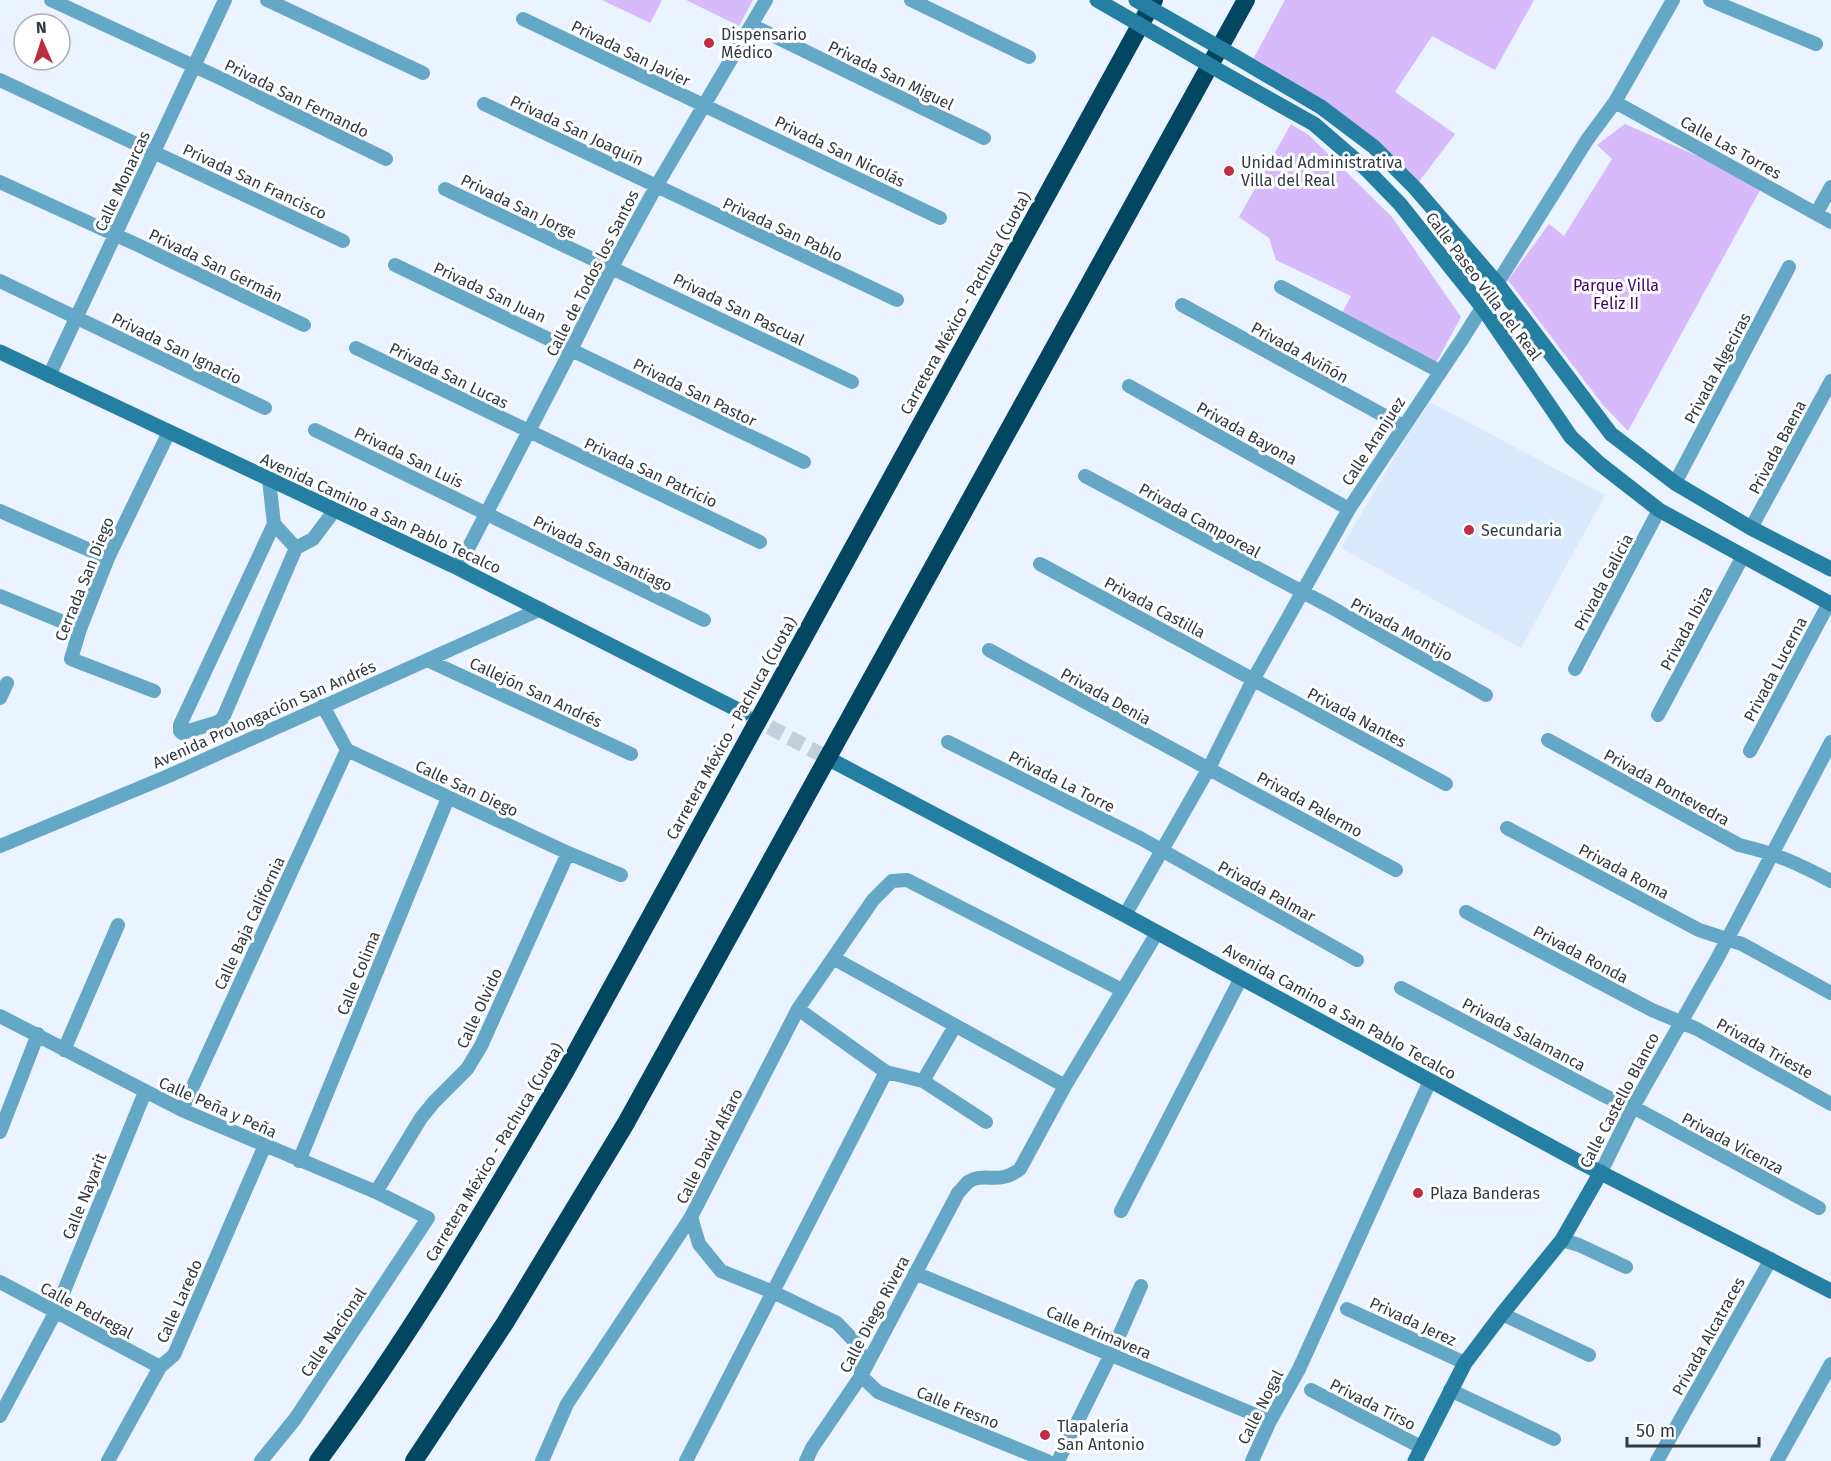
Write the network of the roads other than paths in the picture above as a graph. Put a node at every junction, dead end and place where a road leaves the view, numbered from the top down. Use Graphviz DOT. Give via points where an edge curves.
graph roads {
  1 [pos="51,0"];
  2 [pos="225,0"];
  3 [pos="267,0"];
  4 [pos="766,0"];
  5 [pos="911,0"];
  6 [pos="1097,0"];
  7 [pos="1136,0"];
  8 [pos="1154,0"];
  9 [pos="1246,0"];
  10 [pos="1673,0"];
  11 [pos="1710,0"];
  12 [pos="523,19"];
  13 [pos="751,25"];
  14 [pos="1816,44"];
  15 [pos="1029,57"];
  16 [pos="194,66"];
  17 [pos="423,73"];
  18 [pos="0,80"];
  19 [pos="1615,102"];
  20 [pos="484,104"];
  21 [pos="705,106"];
  22 [pos="725,115"];
  23 [pos="984,138"];
  24 [pos="154,151"];
  25 [pos="386,159"];
  26 [pos="0,182"];
  27 [pos="657,185"];
  28 [pos="1831,187"];
  29 [pos="445,189"];
  30 [pos="1816,214"];
  31 [pos="940,218"];
  32 [pos="1831,222"];
  33 [pos="115,235"];
  34 [pos="343,241"];
  35 [pos="395,265"];
  36 [pos="612,267"];
  37 [pos="1789,267"];
  38 [pos="0,281"];
  39 [pos="1497,283"];
  40 [pos="1281,287"];
  41 [pos="897,300"];
  42 [pos="1182,305"];
  43 [pos="1482,307"];
  44 [pos="76,317"];
  45 [pos="303,325"];
  46 [pos="356,348"];
  47 [pos="571,350"];
  48 [pos="0,352"];
  49 [pos="1439,371"];
  50 [pos="49,376"];
  51 [pos="1831,381"];
  52 [pos="852,382"];
  53 [pos="1130,386"];
  54 [pos="265,408"];
  55 [pos="1403,426"];
  56 [pos="315,430"];
  57 [pos="169,432"];
  58 [pos="527,432"];
  59 [pos="804,462"];
  60 [pos="1085,476"];
  61 [pos="269,480"];
  62 [pos="1675,483"];
  63 [pos="1348,509"];
  64 [pos="334,510"];
  65 [pos="1659,510"];
  66 [pos="0,511"];
  67 [pos="488,514"];
  68 [pos="274,524"];
  69 [pos="1751,528"];
  70 [pos="760,542"];
  71 [pos="296,548"];
  72 [pos="1743,556"];
  73 [pos="108,558"];
  74 [pos="1040,564"];
  75 [pos="458,568"];
  76 [pos="1831,569"];
  77 [pos="1300,592"];
  78 [pos="0,596"];
  79 [pos="1830,604"];
  80 [pos="540,609"];
  81 [pos="704,620"];
  82 [pos="80,629"];
  83 [pos="989,650"];
  84 [pos="427,660"];
  85 [pos="1575,669"];
  86 [pos="1253,680"];
  87 [pos="7,683"];
  88 [pos="154,691"];
  89 [pos="1486,695"];
  90 [pos="0,698"];
  91 [pos="323,706"];
  92 [pos="744,713"];
  93 [pos="1658,715"];
  94 [pos="1548,740"];
  95 [pos="948,742"];
  96 [pos="1831,742"];
  97 [pos="347,750"];
  98 [pos="1750,752"];
  99 [pos="632,754"];
  100 [pos="833,761"];
  101 [pos="1209,768"];
  102 [pos="1446,784"];
  103 [pos="448,798"];
  104 [pos="1507,828"];
  105 [pos="0,846"];
  106 [pos="1161,850"];
  107 [pos="568,853"];
  108 [pos="1773,853"];
  109 [pos="1396,870"];
  110 [pos="621,874"];
  111 [pos="1831,881"];
  112 [pos="1466,912"];
  113 [pos="1125,915"];
  114 [pos="118,925"];
  115 [pos="1157,933"];
  116 [pos="1727,940"];
  117 [pos="833,958"];
  118 [pos="1357,960"];
  119 [pos="1241,978"];
  120 [pos="1401,987"];
  121 [pos="1122,990"];
  122 [pos="1831,993"];
  123 [pos="798,1009"];
  124 [pos="0,1016"];
  125 [pos="1682,1023"];
  126 [pos="955,1026"];
  127 [pos="38,1034"];
  128 [pos="64,1050"];
  129 [pos="886,1072"];
  130 [pos="922,1081"];
  131 [pos="1430,1081"];
  132 [pos="1065,1086"];
  133 [pos="145,1092"];
  134 [pos="1831,1104"];
  135 [pos="1633,1107"];
  136 [pos="182,1110"];
  137 [pos="986,1122"];
  138 [pos="0,1132"];
  139 [pos="265,1145"];
  140 [pos="299,1161"];
  141 [pos="1601,1172"];
  142 [pos="376,1192"];
  143 [pos="1819,1208"];
  144 [pos="1121,1211"];
  145 [pos="691,1217"];
  146 [pos="428,1218"];
  147 [pos="1562,1240"];
  148 [pos="1771,1259"];
  149 [pos="1626,1267"];
  150 [pos="915,1273"];
  151 [pos="0,1282"];
  152 [pos="1142,1286"];
  153 [pos="1831,1291"];
  154 [pos="772,1292"];
  155 [pos="1347,1309"];
  156 [pos="55,1313"];
  157 [pos="1502,1314"];
  158 [pos="1111,1354"];
  159 [pos="1589,1355"];
  160 [pos="1465,1363"];
  161 [pos="1831,1364"];
  162 [pos="160,1367"];
  163 [pos="861,1376"];
  164 [pos="1311,1389"];
  165 [pos="1450,1390"];
  166 [pos="0,1416"];
  167 [pos="1270,1421"];
  168 [pos="1554,1439"];
  169 [pos="1418,1454"];
  170 [pos="688,1456"];
  171 [pos="108,1461"];
  172 [pos="261,1461"];
  173 [pos="318,1461"];
  174 [pos="414,1461"];
  175 [pos="542,1461"];
  176 [pos="806,1461"];
  177 [pos="1047,1461"];
  178 [pos="1058,1461"];
  179 [pos="1252,1461"];
  180 [pos="1657,1461"];
  181 [pos="1777,1461"];
  1 -- 16 [label="street, Privada San Fernando"];
  2 -- 16 [label="street, Calle Monarcas"];
  3 -- 17 [label="street"];
  4 -- 13 [label="street, Calle de Todos los Santos"];
  5 -- 15 [label="street"];
  6 -- 43 [label="street, Calle Paseo Villa del Real, bridge" via="1314,124 1400,204"];
  7 -- 39 [label="street, Calle Paseo Villa del Real, bridge" via="1321,107 1374,147"];
  8 -- 173 [label="highway, Carretera México - Pachuca (Cuota)" via="565,1072 399,1347"];
  9 -- 174 [label="highway" via="626,1124 517,1305"];
  10 -- 19 [label="street, Calle Aranjuez"];
  11 -- 14 [label="street"];
  12 -- 21 [label="street, Privada San Javier"];
  13 -- 21 [label="street, Calle de Todos los Santos"];
  13 -- 23 [label="street, Privada San Miguel"];
  16 -- 24 [label="street, Calle Monarcas"];
  16 -- 25 [label="street, Privada San Fernando"];
  18 -- 24 [label="street, Privada San Francisco"];
  19 -- 30 [label="street, Calle Las Torres"];
  19 -- 39 [label="street, Calle Aranjuez"];
  20 -- 27 [label="street, Privada San Joaquín"];
  21 -- 22 [label="street, Privada San Javier"];
  21 -- 27 [label="street, Calle de Todos los Santos"];
  22 -- 31 [label="street, Privada San Nicolás"];
  24 -- 33 [label="street, Calle Monarcas"];
  24 -- 34 [label="street, Privada San Francisco"];
  26 -- 33 [label="street, Privada San Germán"];
  27 -- 36 [label="street, Calle de Todos los Santos"];
  27 -- 41 [label="street, Privada San Pablo"];
  28 -- 30 [label="street"];
  29 -- 36 [label="street, Privada San Jorge"];
  30 -- 32 [label="street, Calle Las Torres"];
  33 -- 44 [label="street, Calle Monarcas"];
  33 -- 45 [label="street, Privada San Germán"];
  35 -- 47 [label="street, Privada San Juan"];
  36 -- 47 [label="street, Calle de Todos los Santos"];
  36 -- 52 [label="street, Privada San Pascual"];
  37 -- 62 [label="street, Privada Algeciras"];
  38 -- 44 [label="street, Privada San Ignacio"];
  39 -- 43 [label="street, Calle Aranjuez"];
  39 -- 62 [label="street, Calle Paseo Villa del Real" via="1611,434"];
  40 -- 49 [label="street"];
  42 -- 55 [label="street, Privada Aviñón"];
  43 -- 49 [label="street, Calle Aranjuez"];
  43 -- 65 [label="street, Calle Paseo Villa del Real" via="1571,437"];
  44 -- 50 [label="street, Calle Monarcas"];
  44 -- 54 [label="street, Privada San Ignacio"];
  46 -- 58 [label="street, Privada San Lucas"];
  47 -- 58 [label="street, Calle de Todos los Santos"];
  47 -- 59 [label="street, Privada San Pastor"];
  48 -- 50 [label="street, Avenida Camino a San Pablo Tecalco"];
  49 -- 55 [label="street, Calle Aranjuez"];
  50 -- 57 [label="street, Avenida Camino a San Pablo Tecalco"];
  51 -- 69 [label="street, Privada Baena"];
  53 -- 63 [label="street, Privada Bayona"];
  55 -- 63 [label="street, Calle Aranjuez"];
  56 -- 67 [label="street, Privada San Luis"];
  57 -- 61 [label="street, Avenida Camino a San Pablo Tecalco"];
  57 -- 73 [label="street, Cerrada San Diego"];
  58 -- 67 [label="street, Calle de Todos los Santos"];
  58 -- 70 [label="street, Privada San Patricio"];
  60 -- 77 [label="street, Privada Camporeal"];
  61 -- 64 [label="street, Avenida Camino a San Pablo Tecalco"];
  61 -- 68 [label="street"];
  62 -- 69 [label="street, Calle Paseo Villa del Real"];
  63 -- 77 [label="street, Calle Aranjuez"];
  64 -- 71 [label="street" via="313,539"];
  64 -- 75 [label="street, Avenida Camino a San Pablo Tecalco"];
  65 -- 72 [label="street, Calle Paseo Villa del Real"];
  65 -- 85 [label="street, Privada Galicia"];
  66 -- 73 [label="street"];
  67 -- 75 [label="street, Calle de Todos los Santos"];
  67 -- 81 [label="street, Privada San Santiago"];
  68 -- 71 [label="street"];
  68 -- 71 [label="street" via="180,731 185,733 224,718"];
  69 -- 76 [label="street, Calle Paseo Villa del Real"];
  72 -- 79 [label="street, Calle Paseo Villa del Real"];
  72 -- 93 [label="street, Privada Ibiza"];
  73 -- 82 [label="street, Cerrada San Diego"];
  74 -- 86 [label="street, Privada Castilla"];
  75 -- 80 [label="street, Avenida Camino a San Pablo Tecalco"];
  77 -- 86 [label="street, Calle Aranjuez"];
  77 -- 89 [label="street, Privada Montijo"];
  78 -- 82 [label="street"];
  79 -- 98 [label="street, Privada Lucerna"];
  80 -- 84 [label="street, Avenida Prolongación San Andrés"];
  80 -- 92 [label="street, Avenida Camino a San Pablo Tecalco"];
  82 -- 88 [label="street, Cerrada San Diego" via="71,659"];
  83 -- 101 [label="street, Privada Denia"];
  84 -- 91 [label="street, Avenida Prolongación San Andrés"];
  84 -- 99 [label="street, Callejón San Andrés"];
  86 -- 101 [label="street, Calle Aranjuez"];
  86 -- 102 [label="street, Privada Nantes"];
  87 -- 90 [label="street"];
  91 -- 97 [label="street"];
  91 -- 105 [label="street, Avenida Prolongación San Andrés"];
  94 -- 108 [label="street, Privada Pontevedra" via="1739,845"];
  95 -- 106 [label="street, Privada La Torre"];
  96 -- 108 [label="street, Calle Castello Blanco"];
  97 -- 103 [label="street, Calle San Diego"];
  97 -- 136 [label="street, Calle Baja California"];
  100 -- 113 [label="street, Avenida Camino a San Pablo Tecalco"];
  101 -- 106 [label="street, Calle Aranjuez"];
  101 -- 109 [label="street, Privada Palermo"];
  103 -- 107 [label="street, Calle San Diego"];
  103 -- 140 [label="street, Calle Colima"];
  104 -- 116 [label="street, Privada Roma" via="1699,930"];
  106 -- 113 [label="street, Calle Aranjuez"];
  106 -- 118 [label="street, Privada Palmar"];
  107 -- 110 [label="street, Calle San Diego"];
  107 -- 142 [label="street, Calle Olvido" via="481,1046 467,1069 421,1118"];
  108 -- 111 [label="street, Privada Pontevedra"];
  108 -- 116 [label="street, Calle Castello Blanco"];
  112 -- 125 [label="street, Privada Ronda"];
  113 -- 115 [label="street, Avenida Camino a San Pablo Tecalco"];
  114 -- 128 [label="street"];
  115 -- 119 [label="street, Avenida Camino a San Pablo Tecalco"];
  115 -- 121 [label="street"];
  116 -- 122 [label="street, Privada Roma" via="1742,944"];
  116 -- 125 [label="street, Calle Castello Blanco"];
  117 -- 121 [label="street, Calle David Alfaro" via="873,900 892,881 907,880"];
  117 -- 123 [label="street, Calle David Alfaro"];
  117 -- 126 [label="street"];
  119 -- 131 [label="street, Avenida Camino a San Pablo Tecalco"];
  119 -- 144 [label="street"];
  120 -- 135 [label="street, Privada Salamanca" via="1606,1097"];
  121 -- 132 [label="street"];
  123 -- 129 [label="street"];
  123 -- 145 [label="street, Calle David Alfaro"];
  124 -- 127 [label="street, Calle Peña y Peña"];
  125 -- 134 [label="street, Privada Trieste"];
  125 -- 135 [label="street, Calle Castello Blanco"];
  126 -- 130 [label="street"];
  126 -- 132 [label="street"];
  127 -- 128 [label="street, Calle Peña y Peña"];
  127 -- 138 [label="street"];
  128 -- 133 [label="street, Calle Peña y Peña"];
  129 -- 130 [label="street"];
  129 -- 154 [label="street"];
  130 -- 137 [label="street"];
  131 -- 141 [label="street, Avenida Camino a San Pablo Tecalco"];
  131 -- 167 [label="street, Calle Nogal" via="1299,1369"];
  132 -- 150 [label="street, Calle Diego Rivera" via="1020,1169 1011,1177 969,1181 958,1193"];
  133 -- 136 [label="street, Calle Peña y Peña"];
  133 -- 156 [label="street, Calle Nayarit"];
  135 -- 141 [label="street, Calle Castello Blanco"];
  135 -- 143 [label="street, Privada Vicenza"];
  136 -- 139 [label="street, Calle Peña y Peña"];
  139 -- 140 [label="street, Calle Peña y Peña"];
  139 -- 162 [label="street, Calle Laredo" via="174,1355"];
  140 -- 142 [label="street, Calle Peña y Peña"];
  141 -- 147 [label="street, Calle Castello Blanco"];
  141 -- 148 [label="street, Avenida Camino a San Pablo Tecalco"];
  142 -- 146 [label="street, Calle Peña y Peña"];
  145 -- 154 [label="street" via="699,1244 721,1271"];
  145 -- 175 [label="street, Calle David Alfaro" via="567,1404"];
  146 -- 172 [label="street, Calle Nacional" via="294,1419"];
  147 -- 149 [label="street"];
  147 -- 157 [label="street, Calle Castello Blanco"];
  148 -- 153 [label="street, Avenida Camino a San Pablo Tecalco"];
  148 -- 180 [label="street, Privada Alcatraces"];
  150 -- 158 [label="street, Calle Primavera"];
  150 -- 163 [label="street, Calle Diego Rivera"];
  151 -- 156 [label="street, Calle Pedregal"];
  152 -- 158 [label="street"];
  154 -- 163 [label="street" via="837,1323 859,1346"];
  154 -- 170 [label="street"];
  155 -- 160 [label="street, Privada Jerez"];
  156 -- 162 [label="street, Calle Pedregal"];
  156 -- 166 [label="street, Calle Nayarit"];
  157 -- 159 [label="street"];
  157 -- 160 [label="street, Calle Castello Blanco"];
  158 -- 167 [label="street, Calle Primavera"];
  158 -- 178 [label="street"];
  160 -- 165 [label="street, Calle Castello Blanco"];
  161 -- 181 [label="street"];
  162 -- 171 [label="street, Calle Laredo"];
  163 -- 176 [label="street, Calle Diego Rivera"];
  163 -- 177 [label="street, Calle Fresno" via="878,1392"];
  164 -- 169 [label="street, Privada Tirso"];
  165 -- 168 [label="street"];
  165 -- 169 [label="street, Calle Castello Blanco"];
  167 -- 179 [label="street, Calle Nogal"];
}
